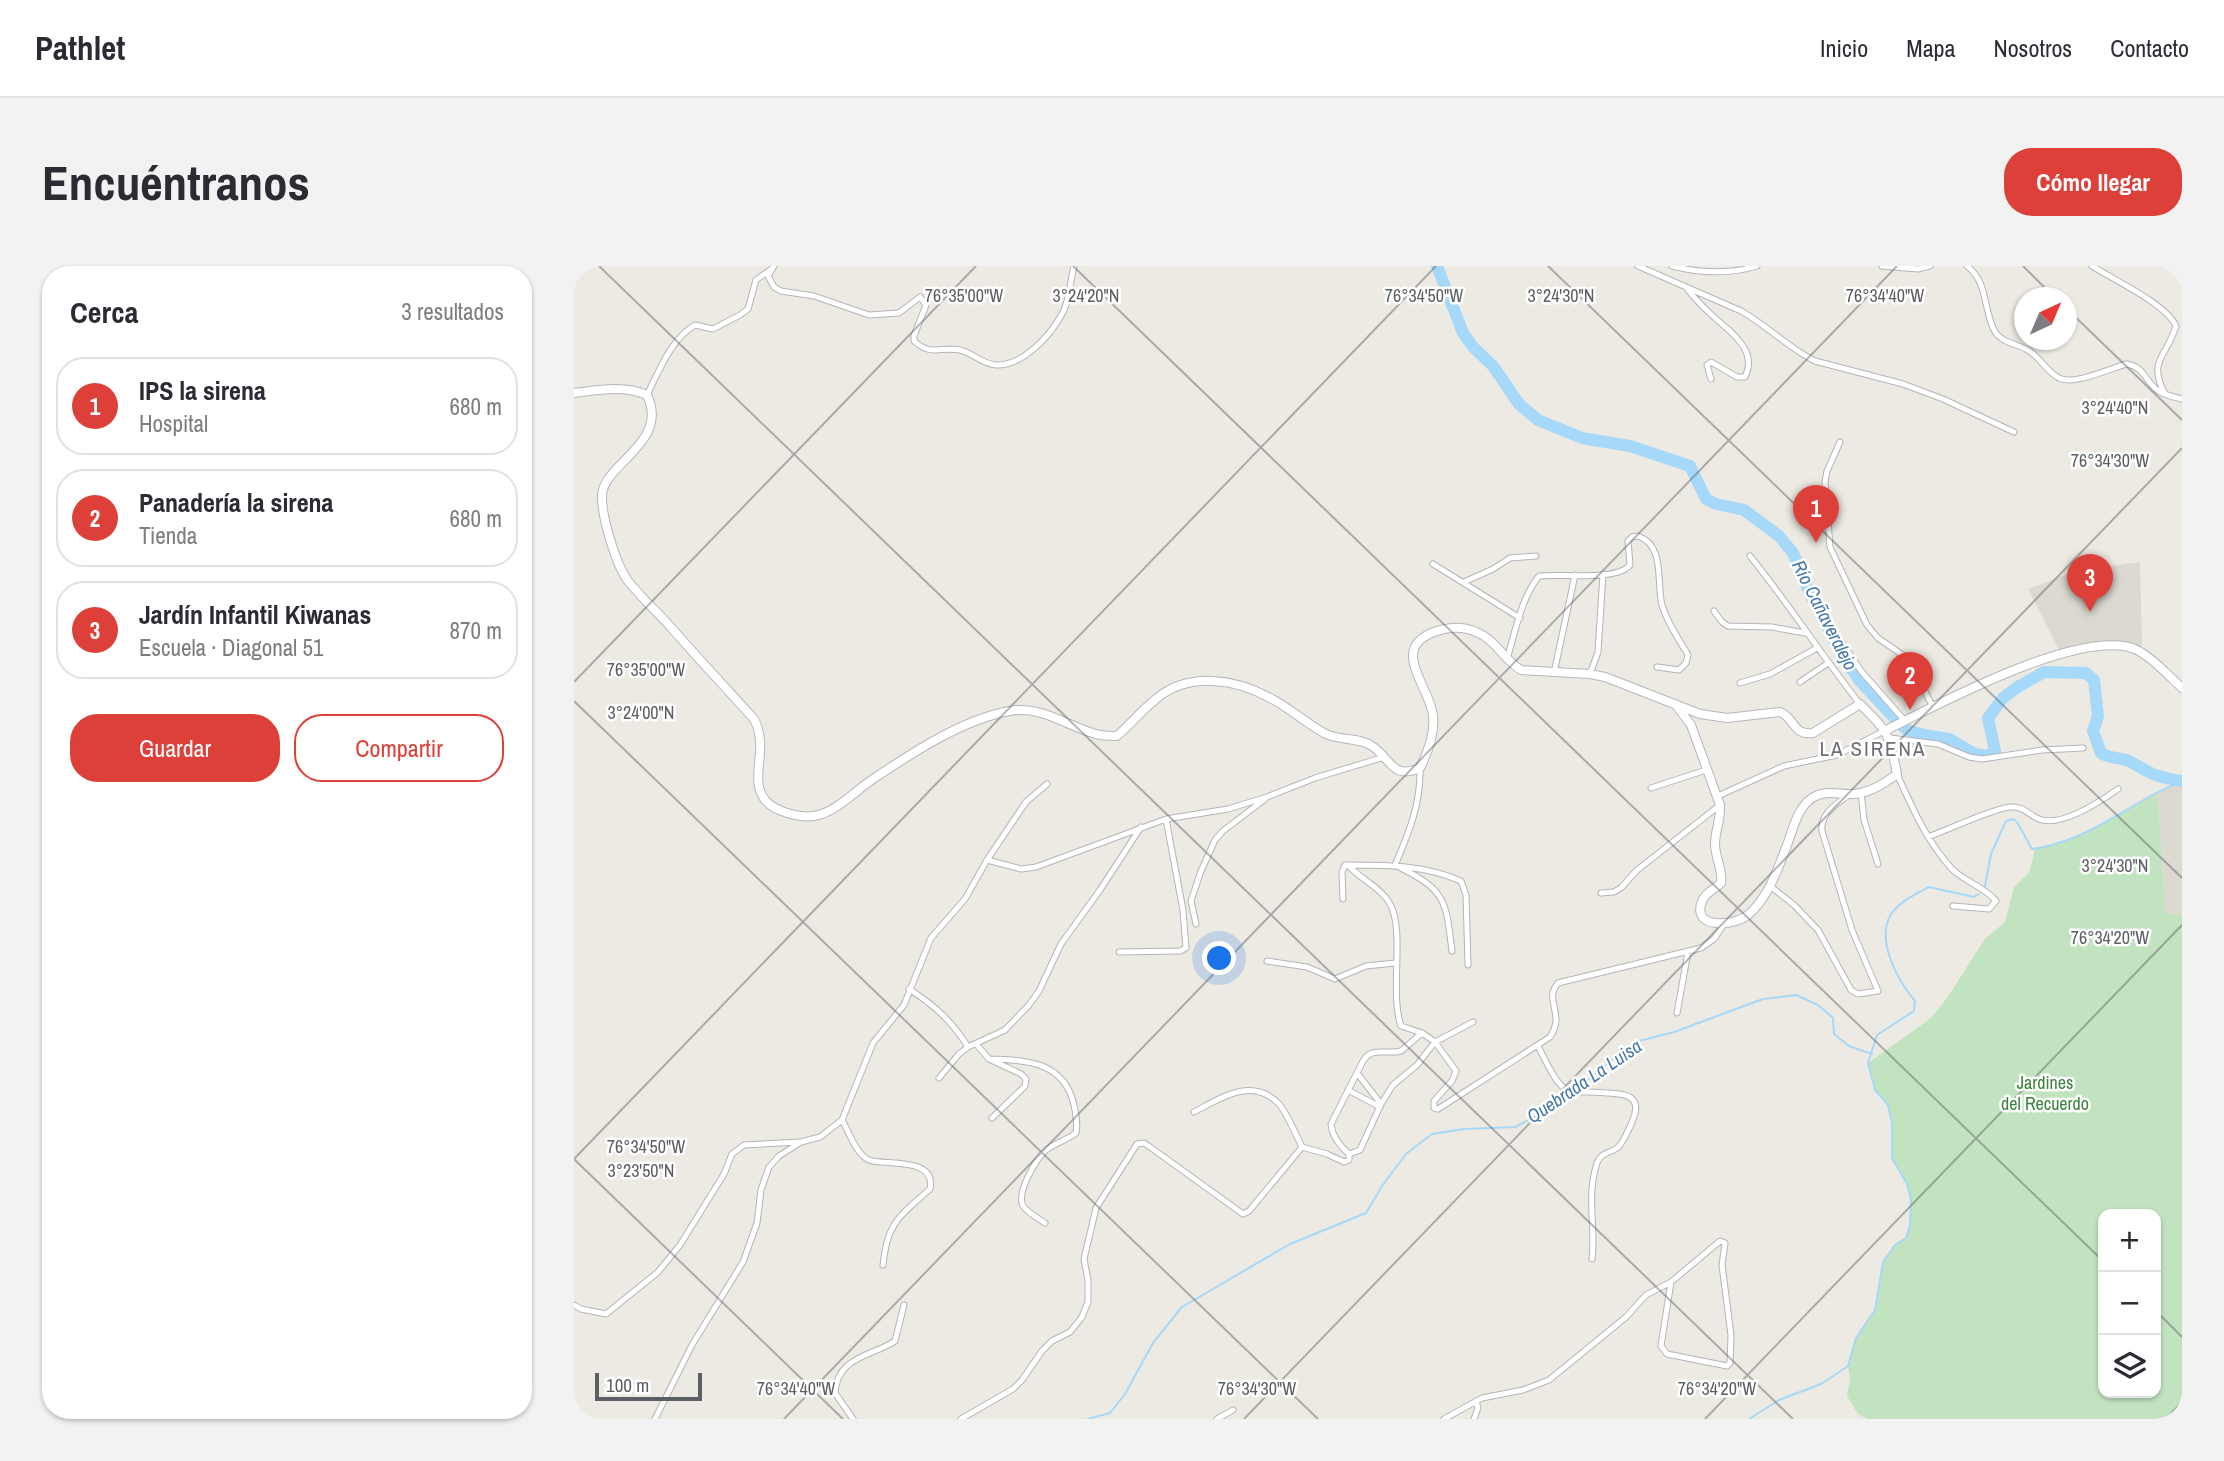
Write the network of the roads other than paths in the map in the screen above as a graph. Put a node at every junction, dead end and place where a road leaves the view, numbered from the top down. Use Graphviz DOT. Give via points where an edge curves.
graph roads {
  1 [pos="1074,266"];
  2 [pos="1638,266"];
  3 [pos="1672,266"];
  4 [pos="1757,266"];
  5 [pos="1882,266"];
  6 [pos="1930,266"];
  7 [pos="1967,266"];
  8 [pos="2092,266"];
  9 [pos="772,268"];
  10 [pos="1686,288"];
  11 [pos="1711,379"];
  12 [pos="574,393"];
  13 [pos="647,395"];
  14 [pos="2166,395"];
  15 [pos="2182,399"];
  16 [pos="2014,432"];
  17 [pos="1840,442"];
  18 [pos="1536,556"];
  19 [pos="1750,556"];
  20 [pos="1433,565"];
  21 [pos="1603,574"];
  22 [pos="1575,575"];
  23 [pos="1464,582"];
  24 [pos="1714,611"];
  25 [pos="1520,618"];
  26 [pos="1805,634"];
  27 [pos="1840,640"];
  28 [pos="1817,648"];
  29 [pos="1507,659"];
  30 [pos="1828,663"];
  31 [pos="1657,667"];
  32 [pos="1554,673"];
  33 [pos="1590,674"];
  34 [pos="1800,681"];
  35 [pos="1740,683"];
  36 [pos="2182,688"];
  37 [pos="1860,704"];
  38 [pos="1676,705"];
  39 [pos="1933,708"];
  40 [pos="1906,721"];
  41 [pos="1890,732"];
  42 [pos="2083,748"];
  43 [pos="1384,757"];
  44 [pos="1420,768"];
  45 [pos="1706,770"];
  46 [pos="1898,774"];
  47 [pos="1047,784"];
  48 [pos="1651,788"];
  49 [pos="2118,789"];
  50 [pos="1861,792"];
  51 [pos="1850,794"];
  52 [pos="1268,797"];
  53 [pos="1719,801"];
  54 [pos="1166,819"];
  55 [pos="1141,827"];
  56 [pos="1928,837"];
  57 [pos="987,859"];
  58 [pos="1878,864"];
  59 [pos="1348,865"];
  60 [pos="1395,865"];
  61 [pos="1770,886"];
  62 [pos="1601,893"];
  63 [pos="1343,899"];
  64 [pos="1953,906"];
  65 [pos="1196,924"];
  66 [pos="1724,925"];
  67 [pos="1452,951"];
  68 [pos="1119,952"];
  69 [pos="1688,953"];
  70 [pos="1267,961"];
  71 [pos="1395,963"];
  72 [pos="1468,965"];
  73 [pos="909,989"];
  74 [pos="1677,1013"];
  75 [pos="1473,1022"];
  76 [pos="1422,1033"];
  77 [pos="1435,1042"];
  78 [pos="976,1044"];
  79 [pos="1538,1046"];
  80 [pos="968,1047"];
  81 [pos="989,1059"];
  82 [pos="1357,1073"];
  83 [pos="939,1078"];
  84 [pos="1348,1090"];
  85 [pos="1380,1105"];
  86 [pos="1194,1112"];
  87 [pos="992,1118"];
  88 [pos="842,1120"];
  89 [pos="801,1142"];
  90 [pos="1303,1147"];
  91 [pos="1349,1154"];
  92 [pos="1045,1223"];
  93 [pos="1592,1259"];
  94 [pos="883,1265"];
  95 [pos="1671,1282"];
  96 [pos="574,1305"];
  97 [pos="904,1305"];
  98 [pos="1476,1401"];
  99 [pos="1233,1410"];
  100 [pos="654,1419"];
  101 [pos="853,1419"];
  102 [pos="961,1419"];
  103 [pos="1217,1419"];
  104 [pos="1444,1419"];
  105 [pos="1474,1419"];
  1 -- 9 [label="street" via="1062,314 1022,357 996,365 959,349 938,351 914,341 926,305 920,297 899,313 869,315 814,296 781,291 768,276"];
  2 -- 10 [label="street"];
  3 -- 4 [label="street" via="1722,273"];
  5 -- 6 [label="street"];
  7 -- 14 [label="street" via="1980,281 1994,331 2032,352 2058,378 2078,379 2127,364 2143,371 2156,390"];
  8 -- 14 [label="street" via="2172,319 2176,326 2156,373"];
  9 -- 13 [label="street" via="756,280 748,309 740,316 713,329 695,325 688,330 671,350"];
  10 -- 11 [label="street" via="1740,339 1748,357 1745,377 1711,362 1706,365"];
  10 -- 16 [label="street" via="1756,320 1815,362 1903,384"];
  12 -- 13 [label="street" via="622,389"];
  13 -- 43 [label="street" via="653,408 650,425 638,447 606,482 602,494 613,548 628,580 754,719 761,731 758,786 766,802 778,810 803,816 828,811 881,774 984,716 1014,710 1043,713 1097,735 1117,736 1157,698 1199,680 1245,686 1325,733 1366,742"];
  14 -- 15 [label="street"];
  17 -- 39 [label="street" via="1825,482 1830,547 1867,625 1910,660"];
  18 -- 23 [label="street" via="1510,558"];
  19 -- 26 [label="street"];
  20 -- 23 [label="street"];
  21 -- 22 [label="street"];
  21 -- 31 [label="street" via="1630,565 1628,541 1632,537 1644,538 1654,551 1663,607 1688,655 1679,670"];
  21 -- 33 [label="street" via="1598,652"];
  22 -- 25 [label="street" via="1539,576"];
  22 -- 32 [label="street"];
  23 -- 25 [label="street"];
  24 -- 26 [label="street" via="1728,626 1772,627"];
  25 -- 29 [label="street"];
  26 -- 28 [label="street"];
  27 -- 40 [label="street"];
  28 -- 30 [label="street"];
  28 -- 35 [label="street" via="1770,674"];
  29 -- 32 [label="street" via="1521,670"];
  29 -- 44 [label="street" via="1488,638 1474,631 1443,628 1418,642 1412,661 1433,719"];
  30 -- 34 [label="street"];
  30 -- 37 [label="street"];
  32 -- 33 [label="street"];
  33 -- 38 [label="street"];
  36 -- 39 [label="street" via="2139,650 2111,645 2067,652"];
  37 -- 38 [label="street" via="1804,734 1780,712 1727,718"];
  37 -- 41 [label="street"];
  38 -- 45 [label="street" via="1691,725"];
  39 -- 40 [label="street"];
  40 -- 41 [label="street"];
  41 -- 42 [label="street" via="1982,759"];
  41 -- 46 [label="street"];
  41 -- 53 [label="street" via="1837,755 1784,766 1745,782"];
  43 -- 44 [label="street" via="1396,770"];
  43 -- 52 [label="street"];
  44 -- 60 [label="street" via="1416,810"];
  45 -- 48 [label="street"];
  45 -- 53 [label="street"];
  46 -- 50 [label="street"];
  46 -- 56 [label="street"];
  47 -- 57 [label="street" via="1026,802"];
  49 -- 56 [label="street" via="2063,818 2048,821 2022,807 2007,807"];
  50 -- 51 [label="street"];
  50 -- 58 [label="street" via="1864,820"];
  51 -- 61 [label="street" via="1824,793 1803,807"];
  51 -- 61 [label="street" via="1821,825 1852,930 1878,991 1858,994 1852,990 1818,930"];
  52 -- 54 [label="street"];
  52 -- 65 [label="street" via="1216,840 1191,901"];
  53 -- 62 [label="street" via="1622,887"];
  53 -- 66 [label="street" via="1721,819 1715,842 1723,874 1721,883 1702,901 1701,910 1705,919"];
  54 -- 55 [label="street"];
  54 -- 68 [label="street" via="1186,948"];
  55 -- 57 [label="street" via="1036,867 1021,869"];
  55 -- 78 [label="street" via="1061,944 1029,1005 1004,1030"];
  56 -- 64 [label="street" via="1953,870 1996,901 1989,909"];
  57 -- 73 [label="street" via="965,899 931,938"];
  59 -- 60 [label="street"];
  59 -- 63 [label="street" via="1342,872"];
  59 -- 71 [label="street" via="1390,903 1397,924"];
  60 -- 67 [label="street" via="1435,889 1448,913"];
  60 -- 72 [label="street" via="1461,881 1466,895"];
  61 -- 66 [label="street" via="1745,917"];
  66 -- 69 [label="street" via="1714,939"];
  69 -- 74 [label="street"];
  69 -- 79 [label="street" via="1558,984 1552,996 1555,1028"];
  70 -- 71 [label="street" via="1307,967 1335,979 1357,968"];
  71 -- 76 [label="street" via="1400,1023"];
  73 -- 80 [label="street" via="934,1005"];
  73 -- 88 [label="street" via="904,1004 873,1043"];
  75 -- 77 [label="street"];
  76 -- 77 [label="street"];
  76 -- 82 [label="street" via="1401,1051 1366,1055"];
  77 -- 79 [label="street" via="1456,1071 1434,1101 1438,1109"];
  77 -- 85 [label="street"];
  78 -- 80 [label="street"];
  78 -- 81 [label="street"];
  79 -- 93 [label="street" via="1563,1089 1629,1096 1635,1101 1634,1119 1622,1143 1602,1154 1596,1166 1590,1208"];
  80 -- 83 [label="street"];
  81 -- 87 [label="street" via="1026,1079 1025,1086"];
  81 -- 92 [label="street" via="1019,1060 1053,1071 1071,1095 1076,1133 1044,1152 1022,1192 1028,1212"];
  82 -- 84 [label="street"];
  82 -- 85 [label="street"];
  84 -- 85 [label="street"];
  84 -- 91 [label="street" via="1331,1124"];
  85 -- 91 [label="street" via="1360,1150"];
  86 -- 90 [label="street" via="1241,1089 1269,1096 1280,1105"];
  88 -- 89 [label="street" via="820,1137"];
  88 -- 94 [label="street" via="867,1160 902,1162 926,1173 930,1180 930,1189 892,1226"];
  89 -- 96 [label="street" via="744,1145 732,1154 680,1245 658,1272 606,1314"];
  89 -- 100 [label="street" via="769,1167 743,1262"];
  90 -- 91 [label="street" via="1344,1162"];
  90 -- 102 [label="street" via="1243,1214 1144,1143 1137,1144 1096,1208 1084,1259 1088,1302 1082,1317 1070,1332 1042,1351 1013,1388"];
  95 -- 95 [label="street" via="1720,1241 1725,1243 1722,1265 1731,1335 1727,1366 1663,1350"];
  95 -- 98 [label="street" via="1646,1295 1549,1380"];
  97 -- 101 [label="street" via="895,1342 860,1355 839,1377 835,1392"];
  98 -- 104 [label="street"];
  98 -- 105 [label="street"];
  99 -- 103 [label="street"];
}
